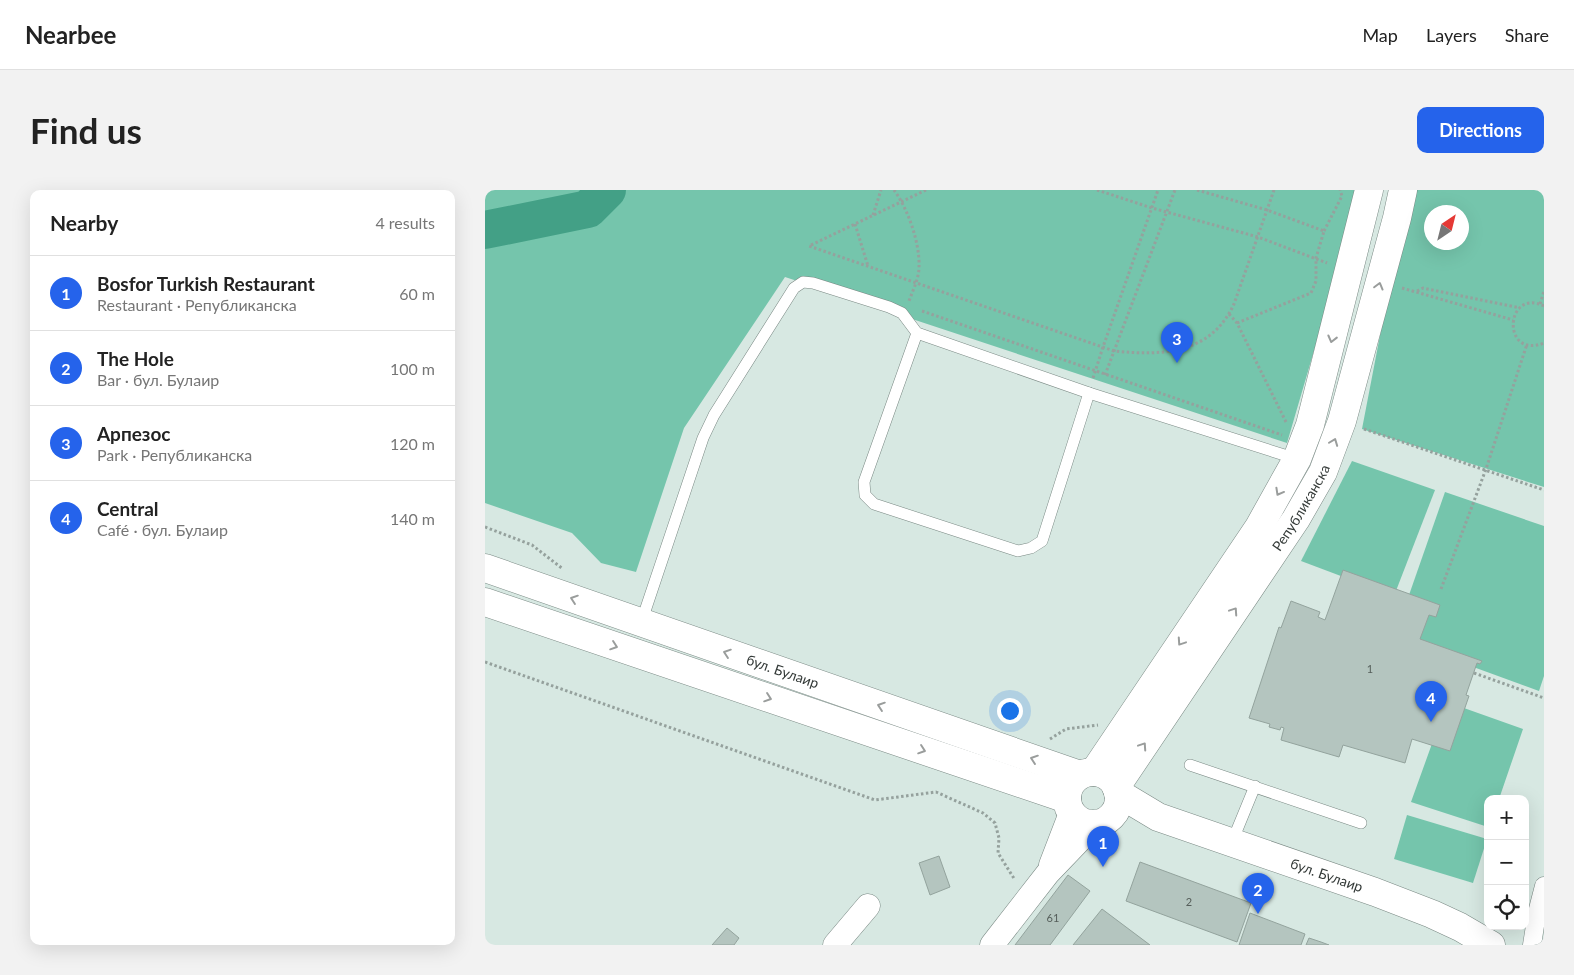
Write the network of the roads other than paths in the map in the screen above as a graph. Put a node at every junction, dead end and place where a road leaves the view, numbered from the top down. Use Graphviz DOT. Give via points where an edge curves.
graph roads {
  1 [pos="1369,190"];
  2 [pos="1403,190"];
  3 [pos="917,333"];
  4 [pos="1089,393"];
  5 [pos="1299,447"];
  6 [pos="1323,472"];
  7 [pos="485,568"];
  8 [pos="485,602"];
  9 [pos="641,623"];
  10 [pos="1190,765"];
  11 [pos="1255,786"];
  12 [pos="1103,794"];
  13 [pos="1069,806"];
  14 [pos="1361,823"];
  15 [pos="1232,842"];
  16 [pos="1048,873"];
  17 [pos="1544,886"];
  18 [pos="869,906"];
  19 [pos="835,945"];
  20 [pos="992,945"];
  21 [pos="1491,945"];
  22 [pos="1532,945"];
  1 -- 5 [label="main road, Републиканска, one-way" via="1310,425"];
  6 -- 2 [label="main road, Републиканска, one-way" via="1341,421"];
  3 -- 4 [label="lane"];
  3 -- 4 [label="lane" via="863,482 865,495 874,504 1018,551 1031,548 1042,541"];
  3 -- 9 [label="lane" via="903,313 889,307 813,283 803,282 794,288 714,414 703,438"];
  4 -- 5 [label="lane"];
  5 -- 6 [label="main road"];
  5 -- 12 [label="main road, Републиканска, one-way" via="1259,527"];
  12 -- 6 [label="main road, Републиканска, one-way" via="1296,519"];
  9 -- 7 [label="main road, бул. Булаир, one-way"];
  8 -- 13 [label="main road, one-way"];
  12 -- 9 [label="main road, бул. Булаир, one-way"];
  10 -- 11 [label="lane"];
  11 -- 14 [label="lane"];
  11 -- 15 [label="lane"];
  12 -- 13 [label="main road" via="1082,822"];
  12 -- 13 [label="main road" via="1074,780 1067,792"];
  12 -- 15 [label="main road, бул. Булаир"];
  12 -- 16 [label="street, Републиканска"];
  13 -- 16 [label="street, Републиканска"];
  15 -- 21 [label="main road, бул. Булаир" via="1432,914"];
  16 -- 20 [label="street, Републиканска"];
  17 -- 22 [label="street"];
  18 -- 19 [label="street"];
}
